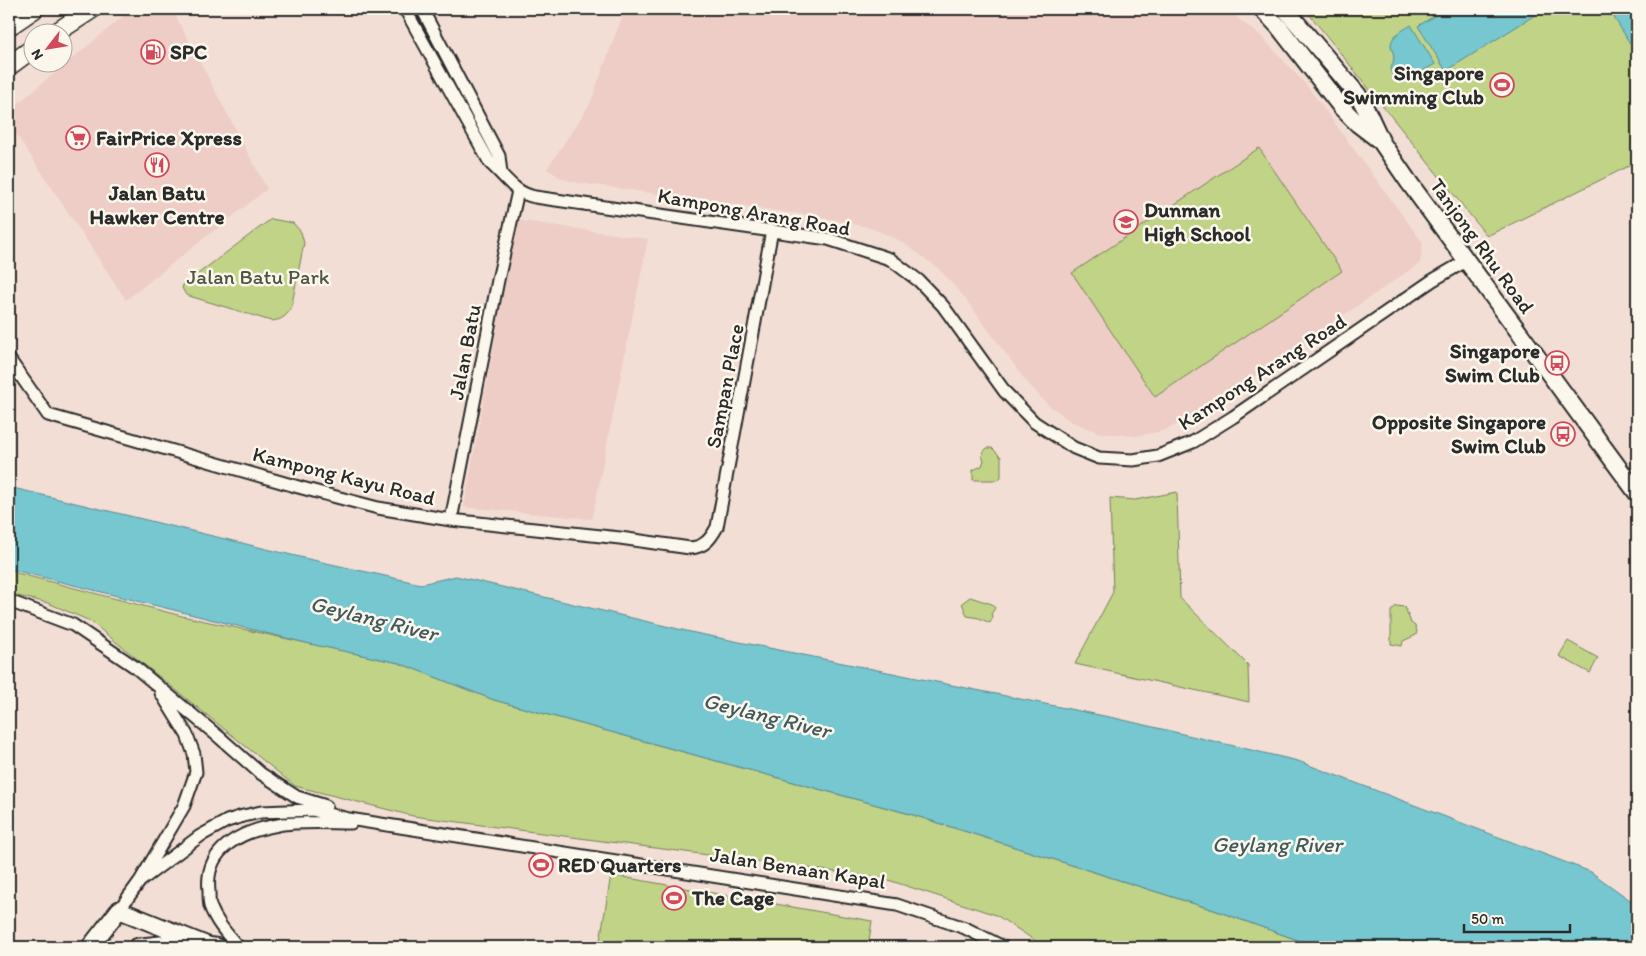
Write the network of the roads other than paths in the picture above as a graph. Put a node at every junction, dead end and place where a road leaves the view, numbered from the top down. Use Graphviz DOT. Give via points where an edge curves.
graph roads {
  1 [pos="34,9"];
  2 [pos="92,9"];
  3 [pos="405,9"];
  4 [pos="422,9"];
  5 [pos="1262,9"];
  6 [pos="1285,9"];
  7 [pos="17,18"];
  8 [pos="72,22"];
  9 [pos="22,56"];
  10 [pos="9,66"];
  11 [pos="1382,143"];
  12 [pos="501,173"];
  13 [pos="518,191"];
  14 [pos="772,230"];
  15 [pos="1466,261"];
  16 [pos="12,363"];
  17 [pos="1637,493"];
  18 [pos="450,520"];
  19 [pos="705,544"];
  20 [pos="9,601"];
  21 [pos="156,685"];
  22 [pos="372,822"];
  23 [pos="140,881"];
  24 [pos="119,910"];
  25 [pos="90,947"];
  26 [pos="137,947"];
  27 [pos="213,947"];
  28 [pos="238,947"];
  29 [pos="1003,947"];
  1 -- 7 [label="main road"];
  2 -- 8 [label="main road"];
  3 -- 12 [label="street" via="490,163"];
  4 -- 12 [label="street" via="499,156"];
  5 -- 11 [label="street, Tanjong Rhu Road" via="1342,108"];
  6 -- 11 [label="street, Tanjong Rhu Road" via="1358,95"];
  9 -- 10 [label="main road"];
  11 -- 15 [label="street, Tanjong Rhu Road"];
  12 -- 13 [label="street"];
  13 -- 14 [label="street, Kampong Arang Road" via="535,197"];
  13 -- 18 [label="street, Jalan Batu"];
  14 -- 15 [label="street, Kampong Arang Road" via="828,239 895,262 943,306 1005,392 1034,422 1074,448 1116,460 1158,456 1193,442"];
  14 -- 19 [label="street, Sampan Place" via="717,527"];
  15 -- 17 [label="street, Tanjong Rhu Road"];
  16 -- 18 [label="street, Kampong Kayu Road" via="48,415 328,495 378,508"];
  18 -- 19 [label="street, Kampong Kayu Road" via="690,548"];
  20 -- 21 [label="street, Jalan Benaan Kapal" via="73,625"];
  21 -- 22 [label="street, Jalan Benaan Kapal" via="260,773 297,797"];
  21 -- 23 [label="street, Jalan Benaan Kapal" via="187,734 196,772 184,806"];
  22 -- 23 [label="street, Jalan Benaan Kapal" via="312,810 260,812 243,816 200,836"];
  22 -- 28 [label="street" via="279,824 236,838 222,849 212,863 208,882 210,905 219,924"];
  22 -- 29 [label="street, Jalan Benaan Kapal" via="897,905 965,928"];
  23 -- 24 [label="street, Jalan Benaan Kapal"];
  24 -- 25 [label="street, Jalan Benaan Kapal"];
  24 -- 27 [label="street"];
  26 -- 27 [label="street" via="165,944"];
}
